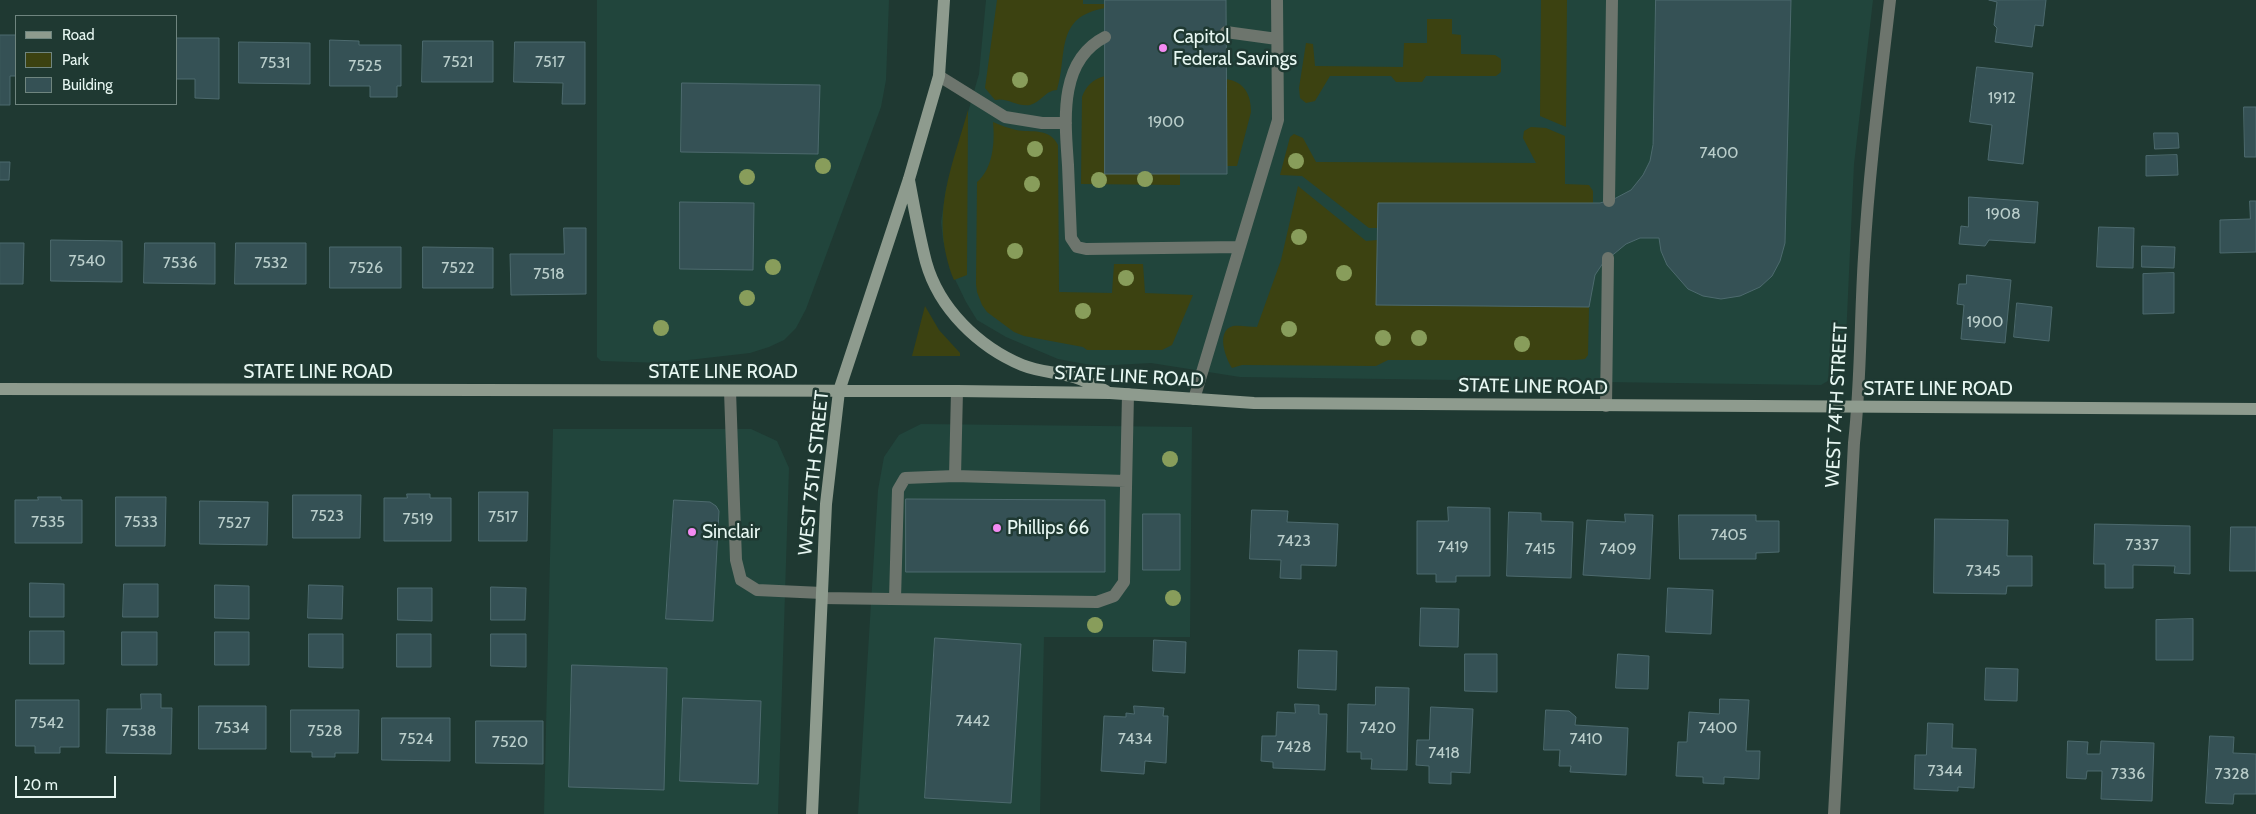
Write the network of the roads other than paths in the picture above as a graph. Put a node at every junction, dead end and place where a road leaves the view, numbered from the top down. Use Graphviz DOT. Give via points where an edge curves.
graph roads {
  1 [pos="944,0"];
  2 [pos="1277,0"];
  3 [pos="1612,0"];
  4 [pos="1890,0"];
  5 [pos="1226,32"];
  6 [pos="1105,37"];
  7 [pos="1277,39"];
  8 [pos="939,76"];
  9 [pos="1066,123"];
  10 [pos="909,179"];
  11 [pos="1609,201"];
  12 [pos="1239,247"];
  13 [pos="1608,258"];
  14 [pos="0,389"];
  15 [pos="730,391"];
  16 [pos="839,391"];
  17 [pos="957,391"];
  18 [pos="1110,393"];
  19 [pos="1128,394"];
  20 [pos="1194,399"];
  21 [pos="1606,406"];
  22 [pos="1858,408"];
  23 [pos="2256,409"];
  24 [pos="955,476"];
  25 [pos="1126,481"];
  26 [pos="822,595"];
  27 [pos="895,599"];
  28 [pos="812,814"];
  29 [pos="1834,814"];
  1 -- 8 [label="main road, WEST 75TH STREET"];
  2 -- 7 [label="street"];
  3 -- 11 [label="street"];
  4 -- 22 [label="street, WEST 74TH STREET" via="1872,155"];
  5 -- 7 [label="street"];
  6 -- 9 [label="street" via="1095,42 1074,70 1069,86"];
  7 -- 12 [label="street" via="1278,120"];
  8 -- 9 [label="street" via="1005,117"];
  8 -- 10 [label="main road, WEST 75TH STREET"];
  9 -- 12 [label="street" via="1071,238 1077,247"];
  10 -- 16 [label="main road, WEST 75TH STREET"];
  10 -- 18 [label="main road" via="926,264 938,291 967,329 1004,357 1025,366 1075,377"];
  12 -- 20 [label="street"];
  13 -- 21 [label="street"];
  14 -- 15 [label="main road, STATE LINE ROAD"];
  15 -- 16 [label="main road, STATE LINE ROAD"];
  15 -- 26 [label="street" via="736,560 741,580 757,590"];
  16 -- 17 [label="main road, STATE LINE ROAD"];
  16 -- 26 [label="main road, WEST 75TH STREET" via="826,504"];
  17 -- 18 [label="main road, STATE LINE ROAD"];
  17 -- 24 [label="street"];
  18 -- 19 [label="main road, STATE LINE ROAD"];
  19 -- 20 [label="main road, STATE LINE ROAD"];
  19 -- 25 [label="street"];
  20 -- 21 [label="main road, STATE LINE ROAD" via="1254,403"];
  21 -- 22 [label="main road, STATE LINE ROAD"];
  22 -- 23 [label="main road, STATE LINE ROAD"];
  22 -- 29 [label="street, WEST 74TH STREET"];
  24 -- 25 [label="street"];
  24 -- 27 [label="street" via="905,478 898,490"];
  25 -- 27 [label="street" via="1124,582 1114,596 1097,602"];
  26 -- 27 [label="street"];
  26 -- 28 [label="main road, WEST 75TH STREET"];
}
